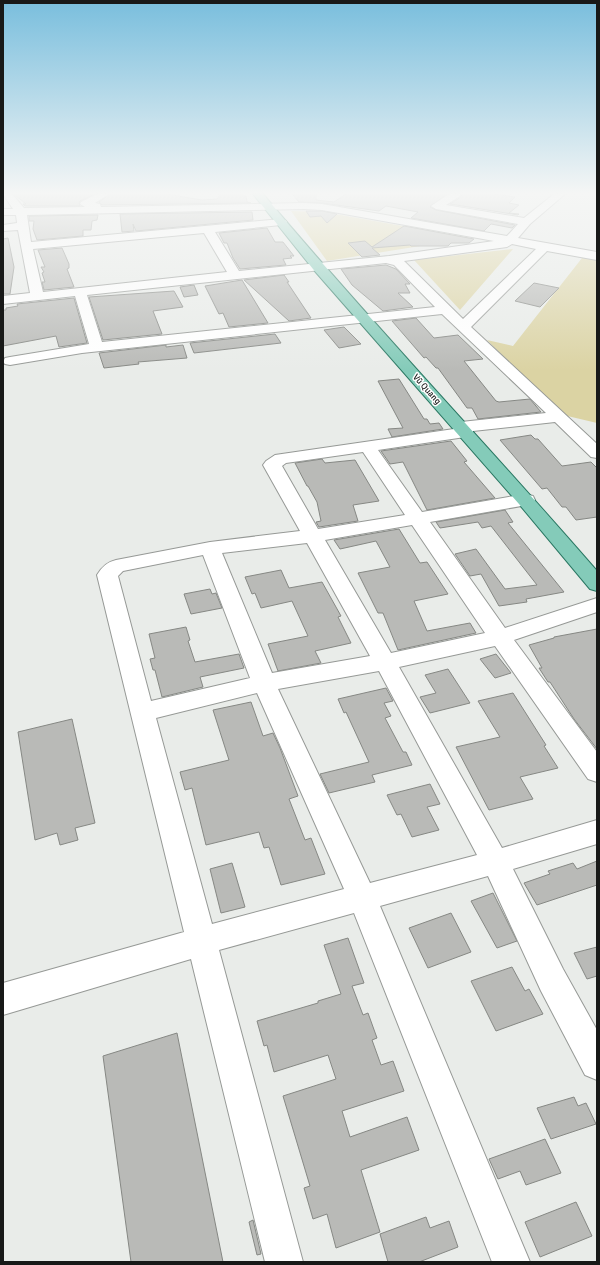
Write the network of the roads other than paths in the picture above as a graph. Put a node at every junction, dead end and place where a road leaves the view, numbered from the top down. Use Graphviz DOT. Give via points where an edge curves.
graph roads {
  1 [pos="28,253"];
  2 [pos="222,253"];
  3 [pos="306,253"];
  4 [pos="434,253"];
  5 [pos="538,253"];
  6 [pos="580,253"];
  7 [pos="597,256"];
  8 [pos="392,260"];
  9 [pos="316,266"];
  10 [pos="236,276"];
  11 [pos="80,292"];
  12 [pos="37,296"];
  13 [pos="3,300"];
  14 [pos="445,310"];
  15 [pos="363,319"];
  16 [pos="463,327"];
  17 [pos="97,348"];
  18 [pos="10,361"];
  19 [pos="558,417"];
  20 [pos="463,429"];
  21 [pos="367,446"];
  22 [pos="597,453"];
  23 [pos="526,500"];
  24 [pos="417,518"];
  25 [pos="312,536"];
  26 [pos="210,548"];
  27 [pos="597,584"];
  28 [pos="597,605"];
  29 [pos="500,637"];
  30 [pos="386,662"];
  31 [pos="264,683"];
  32 [pos="142,712"];
  33 [pos="597,772"];
  34 [pos="597,832"];
  35 [pos="495,862"];
  36 [pos="362,898"];
  37 [pos="201,941"];
  38 [pos="3,999"];
  39 [pos="597,1063"];
  40 [pos="284,1262"];
  41 [pos="511,1262"];
  1 -- 12 [label="street"];
  2 -- 10 [label="street"];
  3 -- 9 [label="main road, Vũ Quang"];
  4 -- 8 [label="street"];
  5 -- 16 [label="street"];
  6 -- 7 [label="street"];
  8 -- 9 [label="street"];
  8 -- 14 [label="street" via="398,262"];
  9 -- 10 [label="street"];
  9 -- 15 [label="main road, Vũ Quang"];
  10 -- 11 [label="street"];
  11 -- 12 [label="street"];
  11 -- 17 [label="street"];
  12 -- 13 [label="street"];
  14 -- 15 [label="street"];
  14 -- 16 [label="street"];
  15 -- 17 [label="street"];
  15 -- 20 [label="main road, Vũ Quang"];
  16 -- 19 [label="street"];
  17 -- 18 [label="street"];
  19 -- 20 [label="street"];
  19 -- 22 [label="street"];
  20 -- 21 [label="street"];
  20 -- 23 [label="main road, Vũ Quang"];
  21 -- 24 [label="street"];
  21 -- 25 [label="street" via="281,459 273,463 272,468"];
  23 -- 24 [label="street"];
  23 -- 27 [label="main road, Vũ Quang"];
  24 -- 25 [label="street"];
  24 -- 29 [label="street"];
  25 -- 26 [label="street"];
  25 -- 30 [label="street"];
  26 -- 31 [label="street"];
  26 -- 32 [label="street" via="116,566 107,575"];
  28 -- 29 [label="street"];
  29 -- 30 [label="street"];
  29 -- 33 [label="street"];
  30 -- 31 [label="street"];
  30 -- 35 [label="street"];
  31 -- 32 [label="street"];
  31 -- 36 [label="street"];
  32 -- 37 [label="street"];
  34 -- 35 [label="street"];
  35 -- 36 [label="street"];
  35 -- 39 [label="street" via="552,980"];
  36 -- 37 [label="street"];
  36 -- 41 [label="street"];
  37 -- 38 [label="street"];
  37 -- 40 [label="street"];
}
